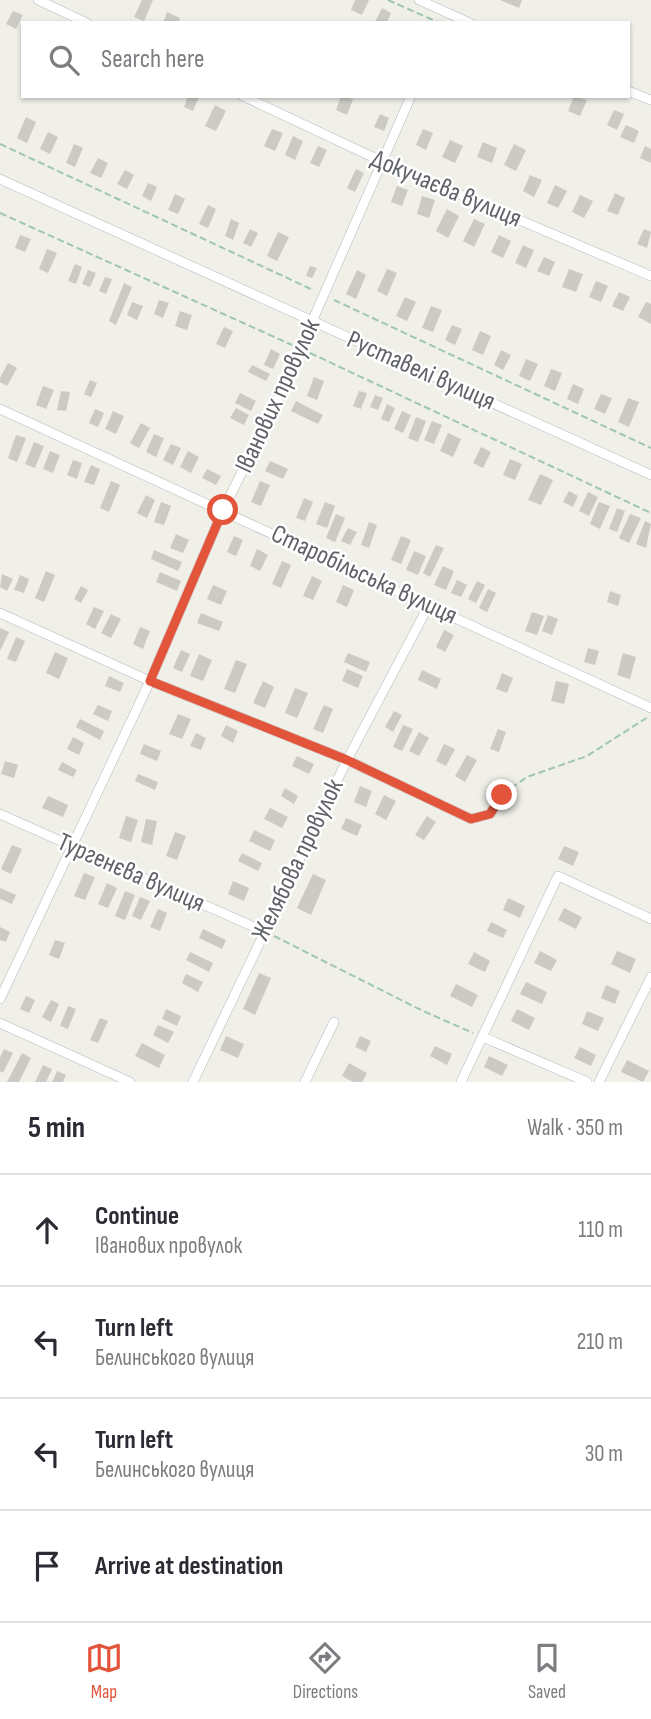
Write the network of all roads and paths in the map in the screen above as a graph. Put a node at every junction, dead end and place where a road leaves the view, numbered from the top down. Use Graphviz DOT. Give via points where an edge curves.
graph roads {
  1 [pos="38,0"];
  2 [pos="388,0"];
  3 [pos="419,0"];
  4 [pos="445,20"];
  5 [pos="83,21"];
  6 [pos="630,92"];
  7 [pos="247,98"];
  8 [pos="410,98"];
  9 [pos="651,100"];
  10 [pos="0,144"];
  11 [pos="381,161"];
  12 [pos="0,179"];
  13 [pos="0,213"];
  14 [pos="651,276"];
  15 [pos="324,296"];
  16 [pos="314,322"];
  17 [pos="301,349"];
  18 [pos="0,409"];
  19 [pos="651,448"];
  20 [pos="651,475"];
  21 [pos="223,510"];
  22 [pos="651,513"];
  23 [pos="429,605"];
  24 [pos="0,613"];
  25 [pos="150,681"];
  26 [pos="651,708"];
  27 [pos="651,715"];
  28 [pos="347,760"];
  29 [pos="502,795"];
  30 [pos="0,814"];
  31 [pos="72,847"];
  32 [pos="651,919"];
  33 [pos="263,931"];
  34 [pos="651,977"];
  35 [pos="0,999"];
  36 [pos="0,1023"];
  37 [pos="334,1023"];
  38 [pos="483,1037"];
  39 [pos="130,1082"];
  40 [pos="193,1082"];
  41 [pos="305,1082"];
  42 [pos="461,1082"];
  43 [pos="587,1082"];
  44 [pos="599,1082"];
  1 -- 5 [label="street"];
  2 -- 4 [label="path"];
  3 -- 4 [label="street"];
  6 -- 9 [label="street"];
  7 -- 11 [label="street, Докучаєва вулиця"];
  8 -- 11 [label="street, Іванових провулок"];
  10 -- 15 [label="path"];
  11 -- 14 [label="street, Докучаєва вулиця"];
  11 -- 15 [label="street, Іванових провулок"];
  12 -- 16 [label="street, Руставелі вулиця"];
  13 -- 17 [label="path"];
  15 -- 16 [label="street, Іванових провулок"];
  15 -- 19 [label="path"];
  16 -- 17 [label="street, Іванових провулок"];
  16 -- 20 [label="street, Руставелі вулиця"];
  17 -- 21 [label="street, Іванових провулок"];
  17 -- 22 [label="path"];
  18 -- 21 [label="street, Старобільська вулиця"];
  21 -- 23 [label="street, Старобільська вулиця"];
  21 -- 25 [label="street, Іванових провулок"];
  23 -- 26 [label="street, Старобільська вулиця"];
  23 -- 28 [label="street, Желябова провулок"];
  24 -- 25 [label="street"];
  25 -- 28 [label="street"];
  25 -- 31 [label="street, Іванових провулок"];
  27 -- 29 [label="path" via="587,756 527,777"];
  28 -- 29 [label="street" via="471,819 490,814"];
  28 -- 33 [label="street, Желябова провулок"];
  30 -- 31 [label="street, Тургенєва вулиця"];
  31 -- 33 [label="street, Тургенєва вулиця"];
  31 -- 35 [label="street, Іванових провулок"];
  32 -- 38 [label="street" via="558,876"];
  33 -- 38 [label="path"];
  33 -- 40 [label="street, Желябова провулок"];
  34 -- 44 [label="street"];
  36 -- 39 [label="street"];
  37 -- 41 [label="street"];
  38 -- 42 [label="street"];
  38 -- 43 [label="street"];
}
